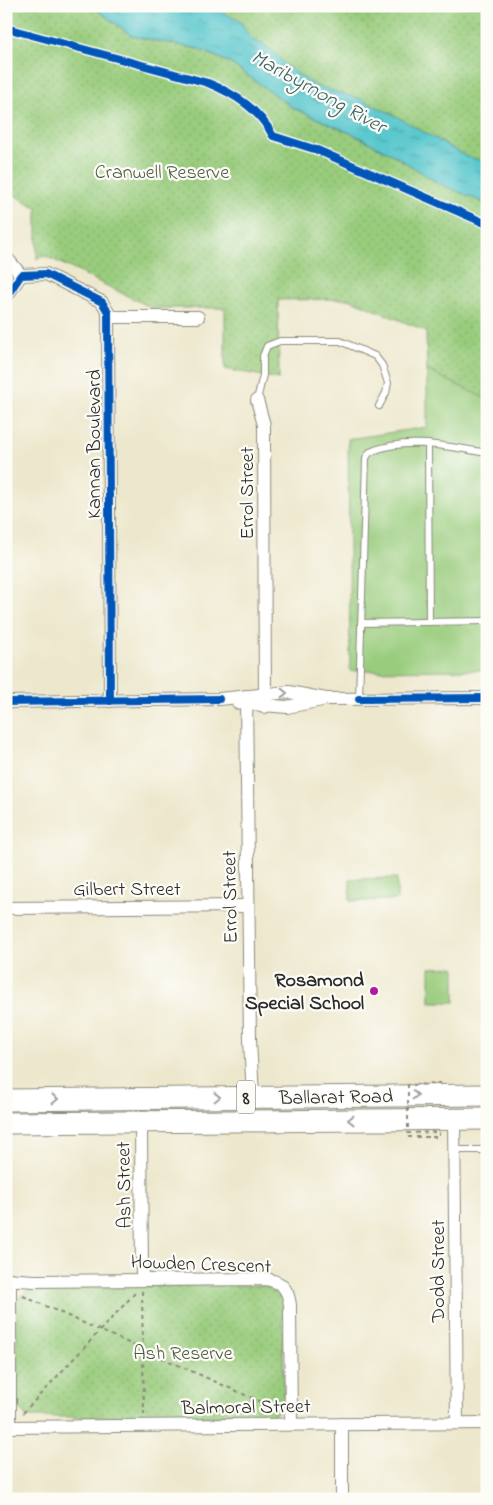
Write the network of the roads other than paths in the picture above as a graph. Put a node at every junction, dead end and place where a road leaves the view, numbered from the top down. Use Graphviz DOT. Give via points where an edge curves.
graph roads {
  1 [pos="6,257"];
  2 [pos="21,276"];
  3 [pos="6,297"];
  4 [pos="108,317"];
  5 [pos="198,317"];
  6 [pos="257,400"];
  7 [pos="379,406"];
  8 [pos="428,444"];
  9 [pos="487,453"];
  10 [pos="487,621"];
  11 [pos="429,622"];
  12 [pos="361,623"];
  13 [pos="265,693"];
  14 [pos="487,698"];
  15 [pos="326,699"];
  16 [pos="359,699"];
  17 [pos="110,701"];
  18 [pos="246,701"];
  19 [pos="6,702"];
  20 [pos="265,707"];
  21 [pos="248,906"];
  22 [pos="6,908"];
  23 [pos="487,1095"];
  24 [pos="253,1097"];
  25 [pos="6,1100"];
  26 [pos="454,1119"];
  27 [pos="484,1121"];
  28 [pos="6,1122"];
  29 [pos="141,1122"];
  30 [pos="454,1150"];
  31 [pos="487,1150"];
  32 [pos="8,1279"];
  33 [pos="142,1279"];
  34 [pos="457,1423"];
  35 [pos="487,1423"];
  36 [pos="290,1424"];
  37 [pos="342,1424"];
  38 [pos="8,1427"];
  39 [pos="342,1499"];
  1 -- 2 [label="street"];
  2 -- 3 [label="street"];
  2 -- 4 [label="street" via="46,274 102,302"];
  4 -- 5 [label="street"];
  4 -- 17 [label="street, Kannan Boulevard"];
  6 -- 7 [label="lane" via="263,375 262,356 267,346 280,341 340,341 375,356 382,365 388,383"];
  6 -- 13 [label="street, Errol Street" via="264,425"];
  8 -- 9 [label="lane"];
  8 -- 11 [label="lane"];
  8 -- 12 [label="lane" via="386,446 370,452 366,458"];
  10 -- 11 [label="lane"];
  11 -- 12 [label="lane"];
  12 -- 16 [label="lane"];
  13 -- 15 [label="street, one-way" via="289,692"];
  13 -- 18 [label="street"];
  13 -- 20 [label="street, Errol Street"];
  14 -- 16 [label="street"];
  15 -- 16 [label="street"];
  15 -- 20 [label="street" via="287,707"];
  17 -- 18 [label="street"];
  17 -- 19 [label="street"];
  18 -- 20 [label="street"];
  18 -- 21 [label="street, Errol Street"];
  21 -- 22 [label="street, Gilbert Street"];
  21 -- 24 [label="street, Errol Street"];
  24 -- 23 [label="highway, Ballarat Road / 8, one-way"];
  25 -- 24 [label="highway, Ballarat Road / 8, one-way"];
  26 -- 27 [label="highway, Ballarat Road / 8"];
  26 -- 29 [label="highway, Ballarat Road / 8, one-way"];
  26 -- 30 [label="street, Dodd Street"];
  28 -- 29 [label="highway, Ballarat Road / 8"];
  29 -- 33 [label="street, Ash Street"];
  30 -- 31 [label="lane"];
  30 -- 34 [label="street, Dodd Street"];
  32 -- 33 [label="street, Howden Crescent"];
  32 -- 38 [label="street"];
  33 -- 36 [label="street, Howden Crescent" via="264,1279 283,1286 288,1291 290,1305"];
  34 -- 35 [label="street, Balmoral Street"];
  34 -- 37 [label="street, Balmoral Street"];
  36 -- 37 [label="street, Balmoral Street"];
  36 -- 38 [label="street, Balmoral Street"];
  37 -- 39 [label="street"];
}
